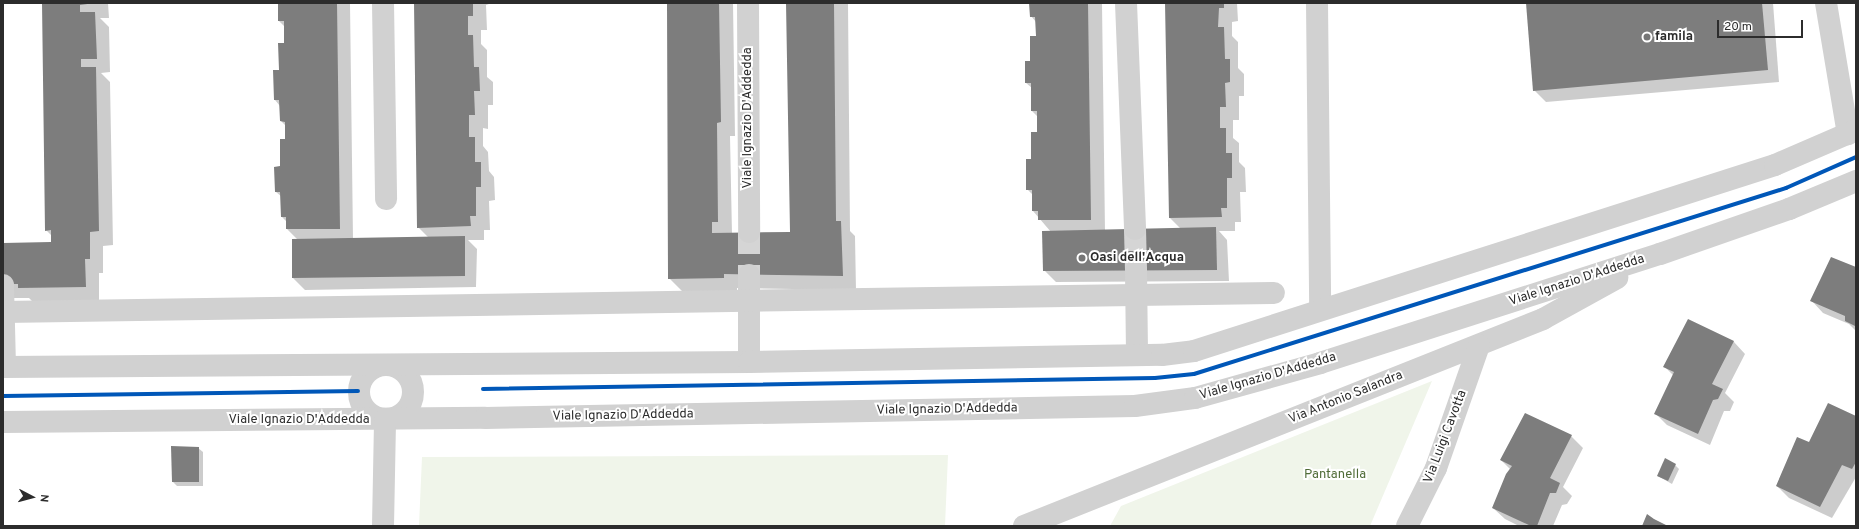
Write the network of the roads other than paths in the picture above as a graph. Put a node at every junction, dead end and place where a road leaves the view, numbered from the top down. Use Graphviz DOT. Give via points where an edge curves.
graph roads {
  1 [pos="382,3"];
  2 [pos="748,3"];
  3 [pos="1126,3"];
  4 [pos="1318,3"];
  5 [pos="1826,3"];
  6 [pos="1852,132"];
  7 [pos="1856,181"];
  8 [pos="386,199"];
  9 [pos="1135,229"];
  10 [pos="749,232"];
  11 [pos="1660,254"];
  12 [pos="1136,271"];
  13 [pos="749,275"];
  14 [pos="3,285"];
  15 [pos="1274,293"];
  16 [pos="1137,296"];
  17 [pos="749,301"];
  18 [pos="1320,309"];
  19 [pos="3,312"];
  20 [pos="1479,345"];
  21 [pos="1137,354"];
  22 [pos="749,362"];
  23 [pos="383,365"];
  24 [pos="4,367"];
  25 [pos="385,419"];
  26 [pos="3,422"];
  27 [pos="383,526"];
  28 [pos="1024,526"];
  29 [pos="1407,526"];
  1 -- 8 [label="street"];
  2 -- 10 [label="street, Viale Ignazio D'Addedda"];
  3 -- 9 [label="street"];
  4 -- 18 [label="street"];
  5 -- 6 [label="street"];
  6 -- 18 [label="street" via="1768,168"];
  7 -- 11 [label="street, Viale Ignazio D'Addedda" via="1789,209"];
  11 -- 20 [label="street, Via Antonio Salandra" via="1543,319"];
  11 -- 25 [label="street, Viale Ignazio D'Addedda" via="1255,382 1195,398 1135,406"];
  12 -- 16 [label="street"];
  13 -- 17 [label="street"];
  14 -- 19 [label="street"];
  15 -- 16 [label="street"];
  16 -- 17 [label="street"];
  16 -- 21 [label="street"];
  17 -- 19 [label="street"];
  17 -- 22 [label="street"];
  18 -- 21 [label="street" via="1194,351"];
  19 -- 24 [label="street"];
  20 -- 28 [label="street, Via Antonio Salandra"];
  20 -- 29 [label="street, Via Luigi Cavotta" via="1436,468"];
  21 -- 22 [label="street"];
  22 -- 23 [label="street"];
  23 -- 24 [label="street"];
  23 -- 25 [label="street" via="366,373 358,391 362,405 368,413"];
  23 -- 25 [label="street" via="402,370 413,389 412,399 406,410 394,418"];
  25 -- 26 [label="street, Viale Ignazio D'Addedda"];
  25 -- 27 [label="street"];
}
